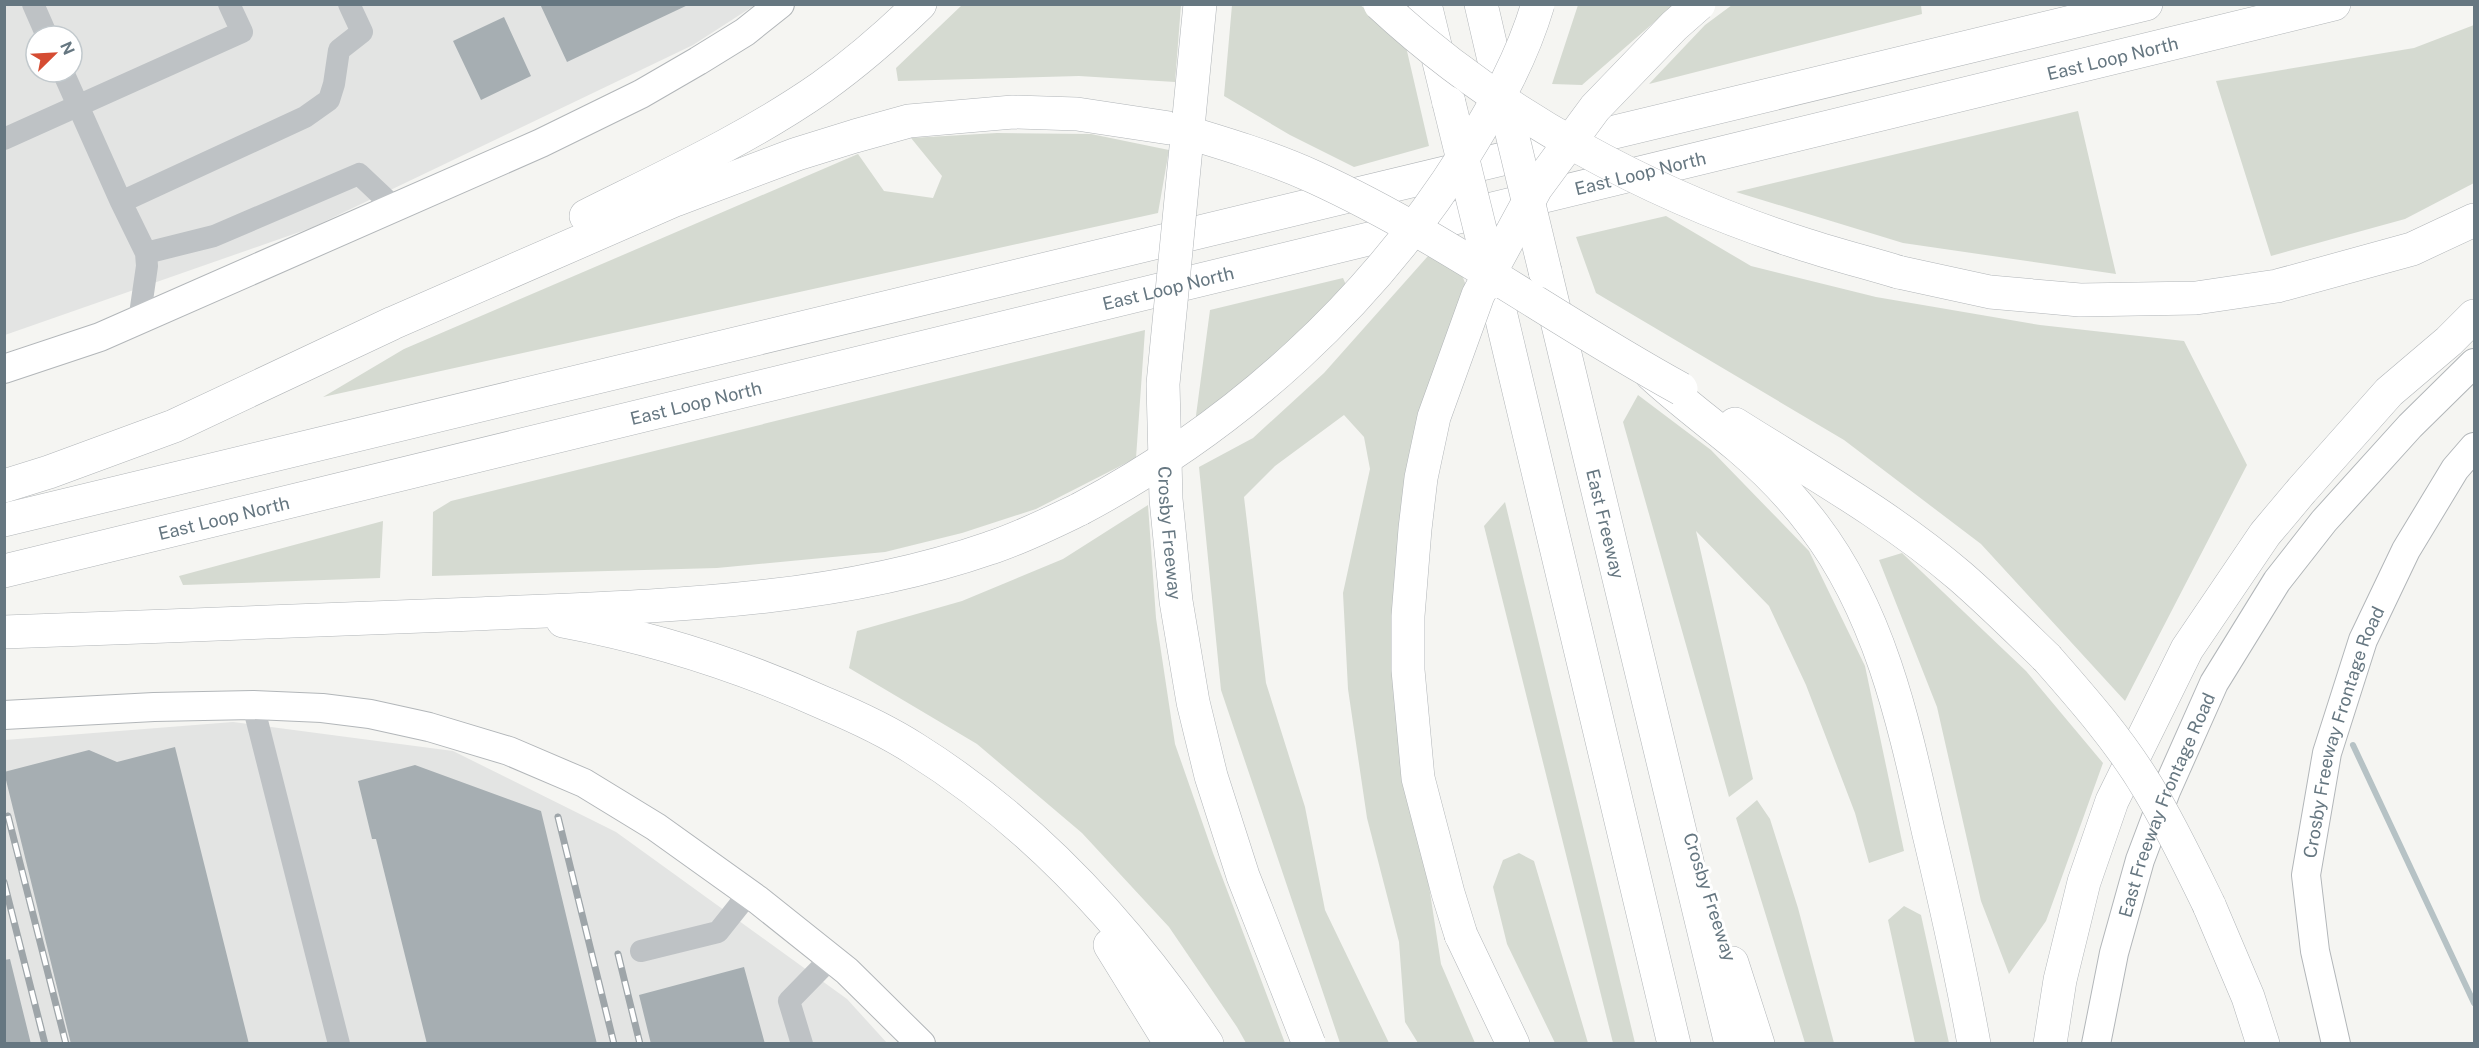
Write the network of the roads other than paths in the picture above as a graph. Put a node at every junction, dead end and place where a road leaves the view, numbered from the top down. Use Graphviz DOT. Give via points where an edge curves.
graph roads {
  1 [pos="33,4"];
  2 [pos="229,4"];
  3 [pos="349,4"];
  4 [pos="920,4"];
  5 [pos="1200,4"];
  6 [pos="1380,4"];
  7 [pos="1425,4"];
  8 [pos="1481,4"];
  9 [pos="1538,4"];
  10 [pos="1699,4"];
  11 [pos="2146,4"];
  12 [pos="2334,4"];
  13 [pos="772,7"];
  14 [pos="42,24"];
  15 [pos="68,84"];
  16 [pos="78,106"];
  17 [pos="4,139"];
  18 [pos="121,202"];
  19 [pos="395,208"];
  20 [pos="2475,220"];
  21 [pos="146,253"];
  22 [pos="2475,315"];
  23 [pos="139,321"];
  24 [pos="393,323"];
  25 [pos="2475,363"];
  26 [pos="4,369"];
  27 [pos="1678,393"];
  28 [pos="2472,454"];
  29 [pos="4,486"];
  30 [pos="4,520"];
  31 [pos="4,571"];
  32 [pos="514,612"];
  33 [pos="4,632"];
  34 [pos="253,705"];
  35 [pos="4,715"];
  36 [pos="1662,750"];
  37 [pos="965,784"];
  38 [pos="754,897"];
  39 [pos="642,951"];
  40 [pos="831,958"];
  41 [pos="339,1044"];
  42 [pos="802,1044"];
  43 [pos="921,1044"];
  44 [pos="1171,1044"];
  45 [pos="1207,1044"];
  46 [pos="1309,1044"];
  47 [pos="1513,1044"];
  48 [pos="1674,1044"];
  49 [pos="1731,1044"];
  50 [pos="1758,1044"];
  51 [pos="1974,1044"];
  52 [pos="2050,1044"];
  53 [pos="2096,1044"];
  54 [pos="2263,1044"];
  55 [pos="2336,1044"];
  1 -- 14 [label="lane"];
  2 -- 16 [label="lane" via="242,32"];
  3 -- 18 [label="lane" via="362,32 339,50 329,100 305,117"];
  4 -- 24 [label="highway" via="871,50 760,125 413,303"];
  5 -- 46 [label="highway, Crosby Freeway, bridge" via="1163,384 1166,498 1175,589 1193,702 1211,776 1243,876"];
  6 -- 20 [label="highway, bridge" via="1425,44 1538,124 1667,191 1805,245 1898,272 1990,292 2080,300 2196,298 2277,286 2401,252"];
  7 -- 48 [label="highway, bridge"];
  8 -- 36 [label="highway, East Freeway, bridge"];
  9 -- 32 [label="highway, bridge" via="1518,62 1463,158 1418,223 1357,296 1292,362 1227,417 1141,476 1080,509 990,548 848,585 673,603"];
  10 -- 47 [label="highway, bridge" via="1595,108 1536,188 1478,295 1434,417 1421,478 1409,607 1408,670 1418,778 1461,935"];
  11 -- 30 [label="highway"];
  12 -- 31 [label="highway, East Loop North"];
  13 -- 19 [label="main road" via="745,32 641,94"];
  15 -- 16 [label="lane"];
  16 -- 17 [label="lane"];
  16 -- 18 [label="lane"];
  18 -- 21 [label="lane"];
  19 -- 21 [label="lane" via="359,174 214,236"];
  19 -- 23 [label="main road"];
  21 -- 23 [label="lane"];
  22 -- 52 [label="highway" via="2389,392 2302,490 2265,534 2187,649 2112,801 2084,882 2060,980"];
  23 -- 26 [label="main road"];
  24 -- 27 [label="highway, bridge" via="696,192 797,154 909,121 1012,112 1066,114 1176,129 1235,146 1324,182 1515,289"];
  24 -- 29 [label="highway" via="174,426"];
  25 -- 53 [label="main road, East Freeway Frontage Road" via="2324,521 2277,581 2214,683 2140,860"];
  27 -- 51 [label="highway" via="1785,493 1814,526 1855,591 1901,713 1962,975"];
  27 -- 54 [label="highway, bridge" via="1869,508 1959,575 2047,658 2084,700 2147,786 2173,831 2248,997"];
  28 -- 55 [label="main road, Crosby Freeway Frontage Road" via="2455,469 2406,550 2363,640 2327,753 2306,875 2315,951"];
  32 -- 33 [label="highway"];
  32 -- 37 [label="highway" via="666,644 776,681 868,722"];
  34 -- 35 [label="main road"];
  34 -- 38 [label="main road" via="370,714 429,727 509,752 584,783 656,826"];
  34 -- 41 [label="lane"];
  36 -- 49 [label="highway, East Freeway"];
  36 -- 50 [label="highway, Crosby Freeway"];
  37 -- 44 [label="highway" via="1028,844 1085,911"];
  37 -- 45 [label="highway" via="1025,832 1087,890 1160,978"];
  38 -- 39 [label="lane" via="718,932"];
  38 -- 40 [label="main road"];
  40 -- 42 [label="lane" via="789,1001"];
  40 -- 43 [label="main road"];
}
